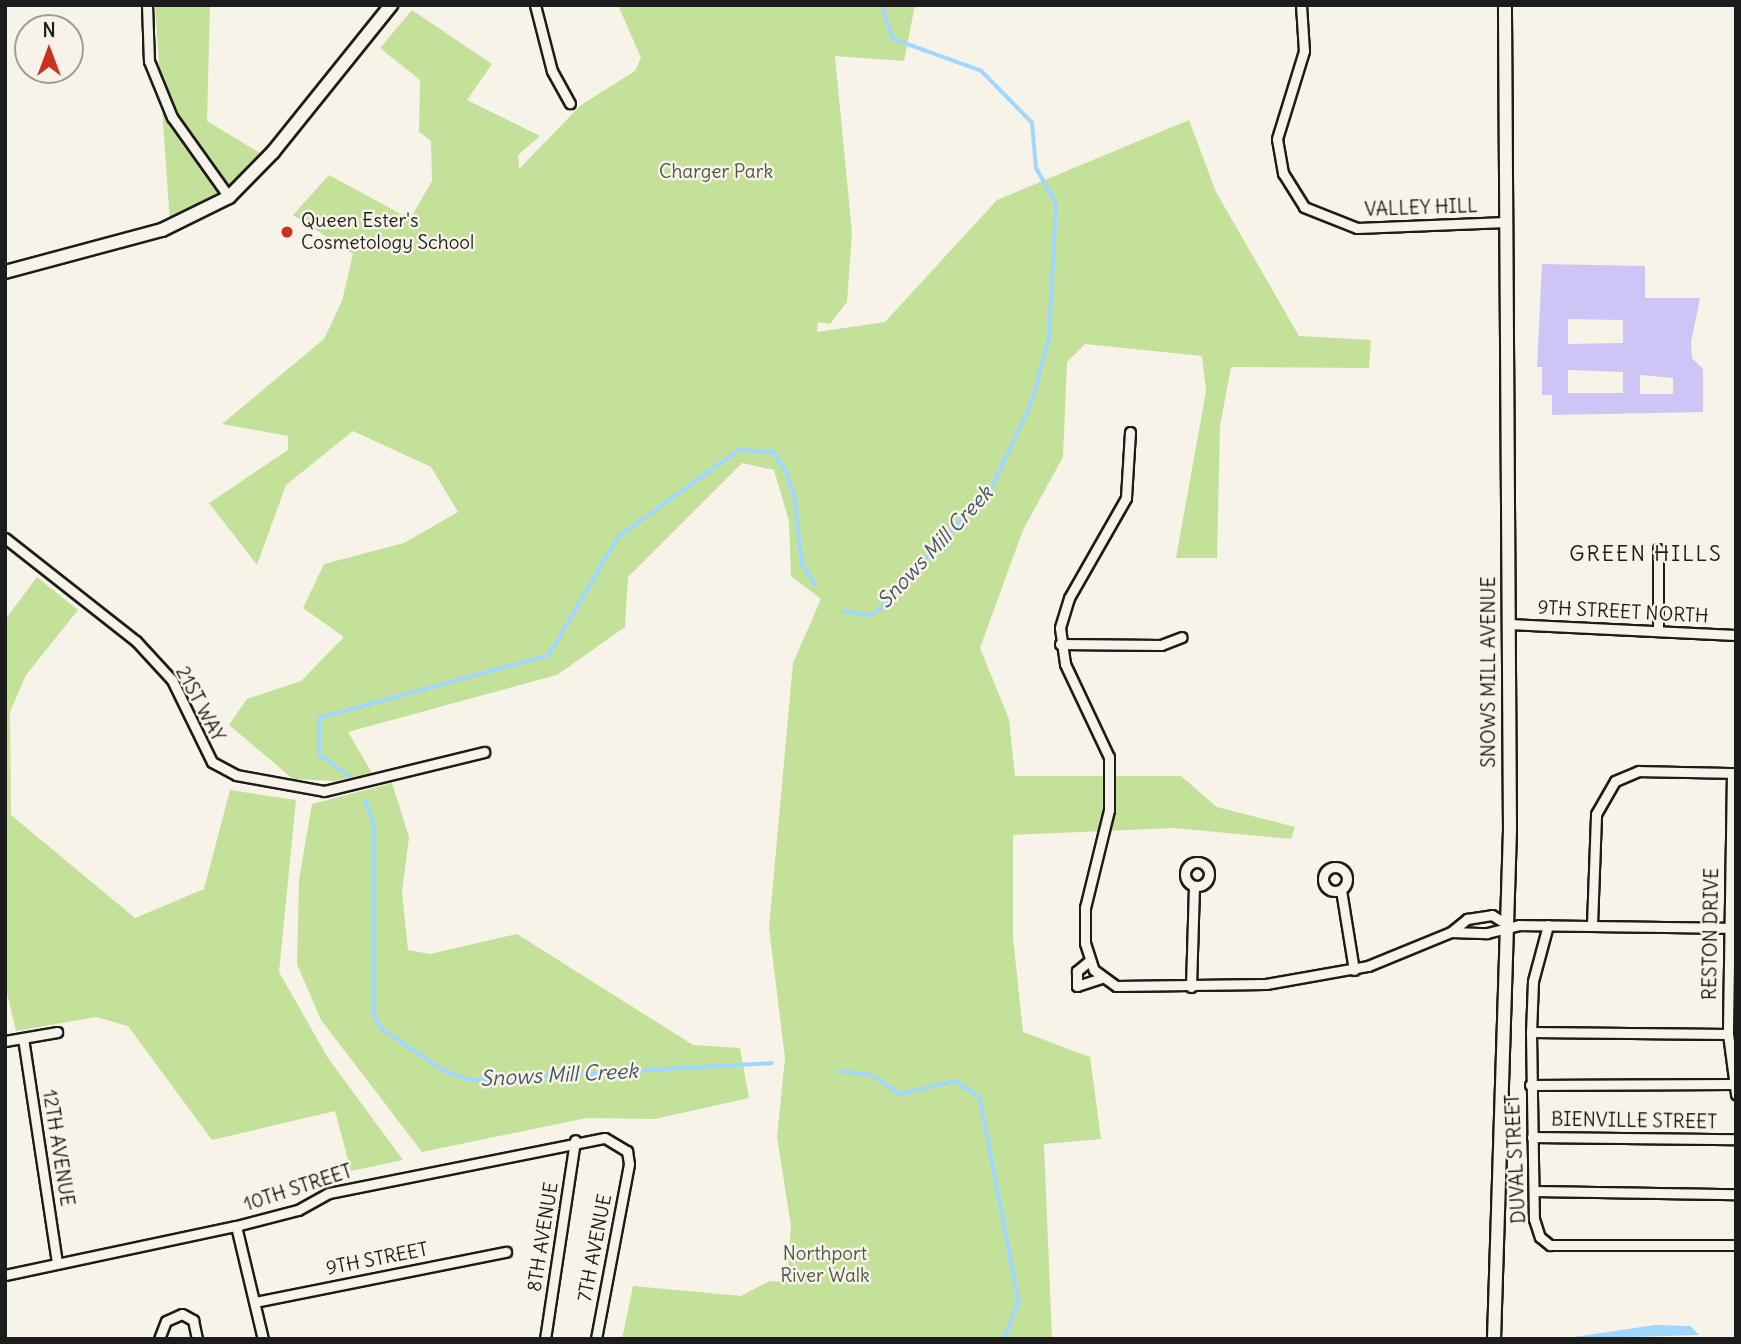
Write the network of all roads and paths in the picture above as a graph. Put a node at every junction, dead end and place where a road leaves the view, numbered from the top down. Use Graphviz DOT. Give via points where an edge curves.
graph roads {
  1 [pos="146,5"];
  2 [pos="391,5"];
  3 [pos="536,5"];
  4 [pos="1301,5"];
  5 [pos="1505,5"];
  6 [pos="570,103"];
  7 [pos="229,197"];
  8 [pos="1506,222"];
  9 [pos="5,272"];
  10 [pos="1130,432"];
  11 [pos="5,537"];
  12 [pos="1658,549"];
  13 [pos="1508,624"];
  14 [pos="1658,631"];
  15 [pos="1736,635"];
  16 [pos="1182,636"];
  17 [pos="1060,644"];
  18 [pos="484,752"];
  19 [pos="1734,773"];
  20 [pos="1194,886"];
  21 [pos="1341,890"];
  22 [pos="1508,925"];
  23 [pos="1548,925"];
  24 [pos="1592,925"];
  25 [pos="1732,928"];
  26 [pos="1451,932"];
  27 [pos="1089,961"];
  28 [pos="1354,970"];
  29 [pos="1101,978"];
  30 [pos="1191,987"];
  31 [pos="57,1032"];
  32 [pos="1531,1032"];
  33 [pos="1728,1034"];
  34 [pos="23,1038"];
  35 [pos="5,1041"];
  36 [pos="1733,1084"];
  37 [pos="1530,1085"];
  38 [pos="1736,1094"];
  39 [pos="1532,1137"];
  40 [pos="1736,1139"];
  41 [pos="575,1140"];
  42 [pos="629,1164"];
  43 [pos="1534,1191"];
  44 [pos="1736,1194"];
  45 [pos="236,1226"];
  46 [pos="1736,1245"];
  47 [pos="506,1252"];
  48 [pos="57,1263"];
  49 [pos="5,1275"];
  50 [pos="255,1302"];
  51 [pos="159,1339"];
  52 [pos="197,1339"];
  53 [pos="263,1339"];
  54 [pos="545,1339"];
  55 [pos="596,1339"];
  56 [pos="1493,1339"];
  1 -- 7 [label="street" via="149,61 172,117"];
  2 -- 7 [label="main road" via="274,152"];
  3 -- 6 [label="street" via="552,71"];
  4 -- 8 [label="street, VALLEY HILL" via="1304,51 1277,139 1283,173 1304,207 1357,228"];
  5 -- 8 [label="main road, SNOWS MILL AVENUE"];
  7 -- 9 [label="main road" via="162,230"];
  8 -- 13 [label="main road, SNOWS MILL AVENUE"];
  10 -- 17 [label="street" via="1125,498 1066,605"];
  11 -- 18 [label="street, 21ST WAY" via="136,641 172,680 212,762 236,775 324,791"];
  12 -- 14 [label="street"];
  13 -- 14 [label="street, 9TH STREET NORTH"];
  13 -- 22 [label="main road, SNOWS MILL AVENUE"];
  14 -- 15 [label="street, 9TH STREET NORTH"];
  16 -- 17 [label="street" via="1161,645"];
  17 -- 27 [label="street" via="1109,757 1108,818 1085,908"];
  19 -- 24 [label="street" via="1639,771 1615,781 1596,814"];
  19 -- 25 [label="street, RESTON DRIVE"];
  20 -- 30 [label="street"];
  21 -- 28 [label="street"];
  22 -- 23 [label="street"];
  22 -- 26 [label="street" via="1495,932"];
  22 -- 26 [label="street" via="1492,915 1468,919"];
  22 -- 56 [label="main road, SNOWS MILL AVENUE"];
  23 -- 24 [label="street"];
  23 -- 32 [label="street, DUVAL STREET" via="1533,981"];
  24 -- 25 [label="street"];
  25 -- 33 [label="street, RESTON DRIVE"];
  26 -- 28 [label="street"];
  27 -- 29 [label="street"];
  27 -- 29 [label="street" via="1077,971 1077,986"];
  28 -- 30 [label="street"];
  29 -- 30 [label="street" via="1116,986"];
  31 -- 34 [label="street"];
  32 -- 33 [label="street"];
  32 -- 37 [label="street, DUVAL STREET"];
  33 -- 36 [label="street, RESTON DRIVE"];
  34 -- 35 [label="street"];
  34 -- 48 [label="street, 12TH AVENUE"];
  36 -- 37 [label="street"];
  36 -- 38 [label="street, RESTON DRIVE"];
  37 -- 39 [label="street, DUVAL STREET"];
  39 -- 40 [label="street, BIENVILLE STREET"];
  39 -- 43 [label="street, DUVAL STREET"];
  41 -- 42 [label="street, 10TH STREET" via="617,1142"];
  41 -- 45 [label="street, 10TH STREET" via="329,1193 298,1210"];
  41 -- 54 [label="street, 8TH AVENUE"];
  42 -- 55 [label="street, 7TH AVENUE"];
  43 -- 44 [label="street"];
  43 -- 46 [label="street, DUVAL STREET" via="1535,1226 1550,1245"];
  45 -- 48 [label="street, 10TH STREET"];
  45 -- 50 [label="street"];
  47 -- 50 [label="street, 9TH STREET"];
  48 -- 49 [label="street, 10TH STREET"];
  50 -- 53 [label="street"];
  51 -- 52 [label="street" via="166,1321 182,1314 193,1320"];
}
